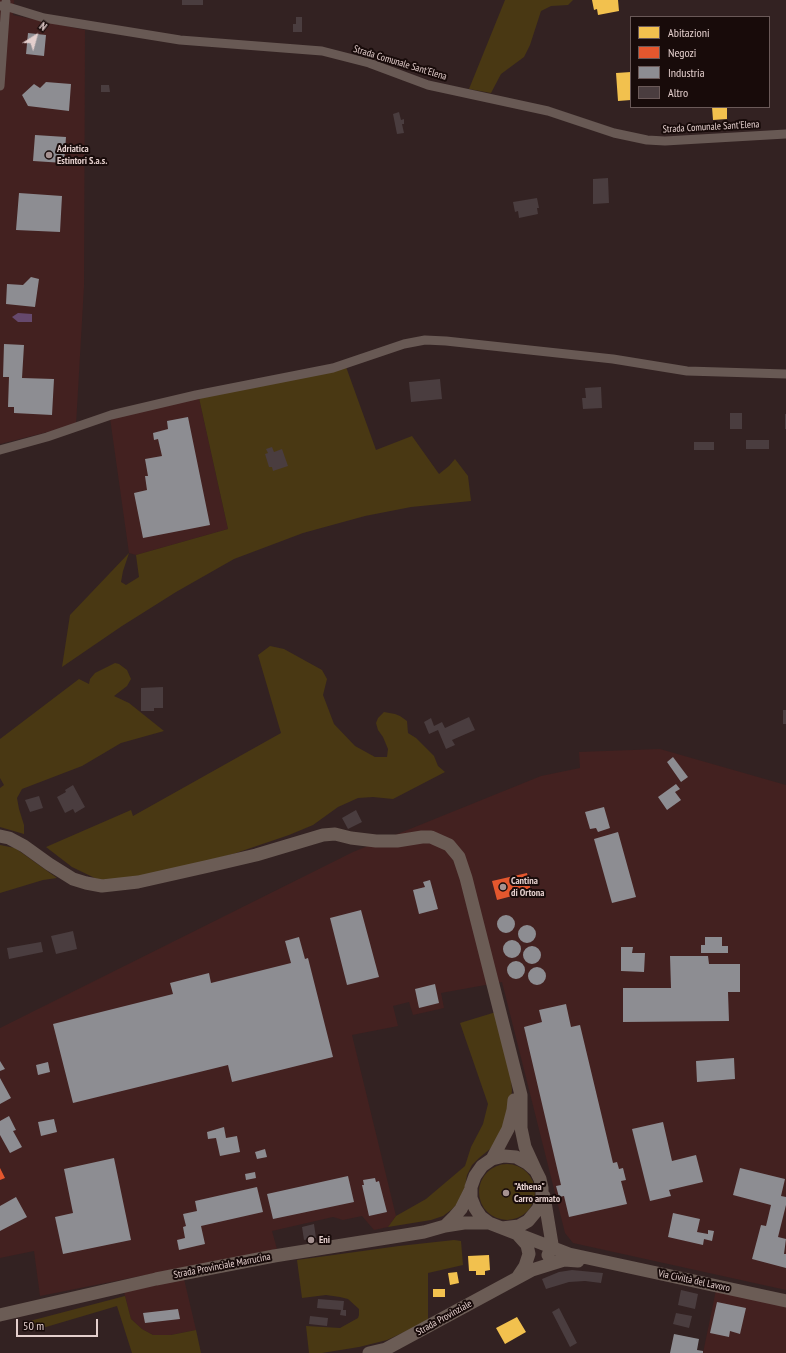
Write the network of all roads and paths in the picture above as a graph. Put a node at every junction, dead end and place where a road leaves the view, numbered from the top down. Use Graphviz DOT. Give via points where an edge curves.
graph roads {
  1 [pos="4,4"];
  2 [pos="0,86"];
  3 [pos="786,134"];
  4 [pos="786,374"];
  5 [pos="0,450"];
  6 [pos="0,836"];
  7 [pos="515,1072"];
  8 [pos="492,1159"];
  9 [pos="536,1171"];
  10 [pos="471,1187"];
  11 [pos="542,1188"];
  12 [pos="489,1223"];
  13 [pos="445,1226"];
  14 [pos="502,1228"];
  15 [pos="550,1228"];
  16 [pos="516,1233"];
  17 [pos="551,1248"];
  18 [pos="601,1262"];
  19 [pos="532,1270"];
  20 [pos="516,1278"];
  21 [pos="786,1301"];
  22 [pos="0,1315"];
  23 [pos="369,1353"];
  1 -- 2 [label="street"];
  1 -- 3 [label="street, Strada Comunale Sant'Elena" via="44,18 180,40 322,51 369,63 428,85 548,111 614,133 647,140"];
  4 -- 5 [label="street" via="687,371 613,359 425,340 404,344 333,368 111,415"];
  6 -- 7 [label="main road" via="24,846 79,881 111,886 256,855 311,838 335,834 376,841 422,837 441,840 455,850 462,864"];
  7 -- 8 [label="main road" via="512,1116 505,1136"];
  7 -- 9 [label="main road" via="521,1095 521,1128 525,1147"];
  8 -- 9 [label="main road" via="516,1157"];
  8 -- 10 [label="main road" via="474,1176"];
  9 -- 11 [label="main road"];
  10 -- 12 [label="main road" via="471,1198 475,1208"];
  10 -- 13 [label="main road, Strada Provinciale Marrucina" via="461,1209"];
  11 -- 14 [label="main road" via="541,1204 532,1217 519,1226"];
  11 -- 15 [label="main road"];
  12 -- 13 [label="main road, Strada Provinciale Marrucina"];
  12 -- 14 [label="main road"];
  13 -- 22 [label="main road, Strada Provinciale Marrucina" via="424,1232 156,1279"];
  14 -- 16 [label="main road"];
  15 -- 17 [label="main road"];
  15 -- 18 [label="main road" via="559,1242 566,1247"];
  16 -- 17 [label="main road"];
  16 -- 20 [label="main road" via="527,1245 529,1254 525,1266"];
  17 -- 18 [label="main road"];
  17 -- 19 [label="main road" via="547,1256"];
  18 -- 19 [label="main road" via="564,1260"];
  18 -- 21 [label="main road, Via Civiltà del Lavoro"];
  19 -- 20 [label="main road, Strada Provinziale"];
  20 -- 23 [label="main road, Strada Provinziale" via="386,1349"];
}
